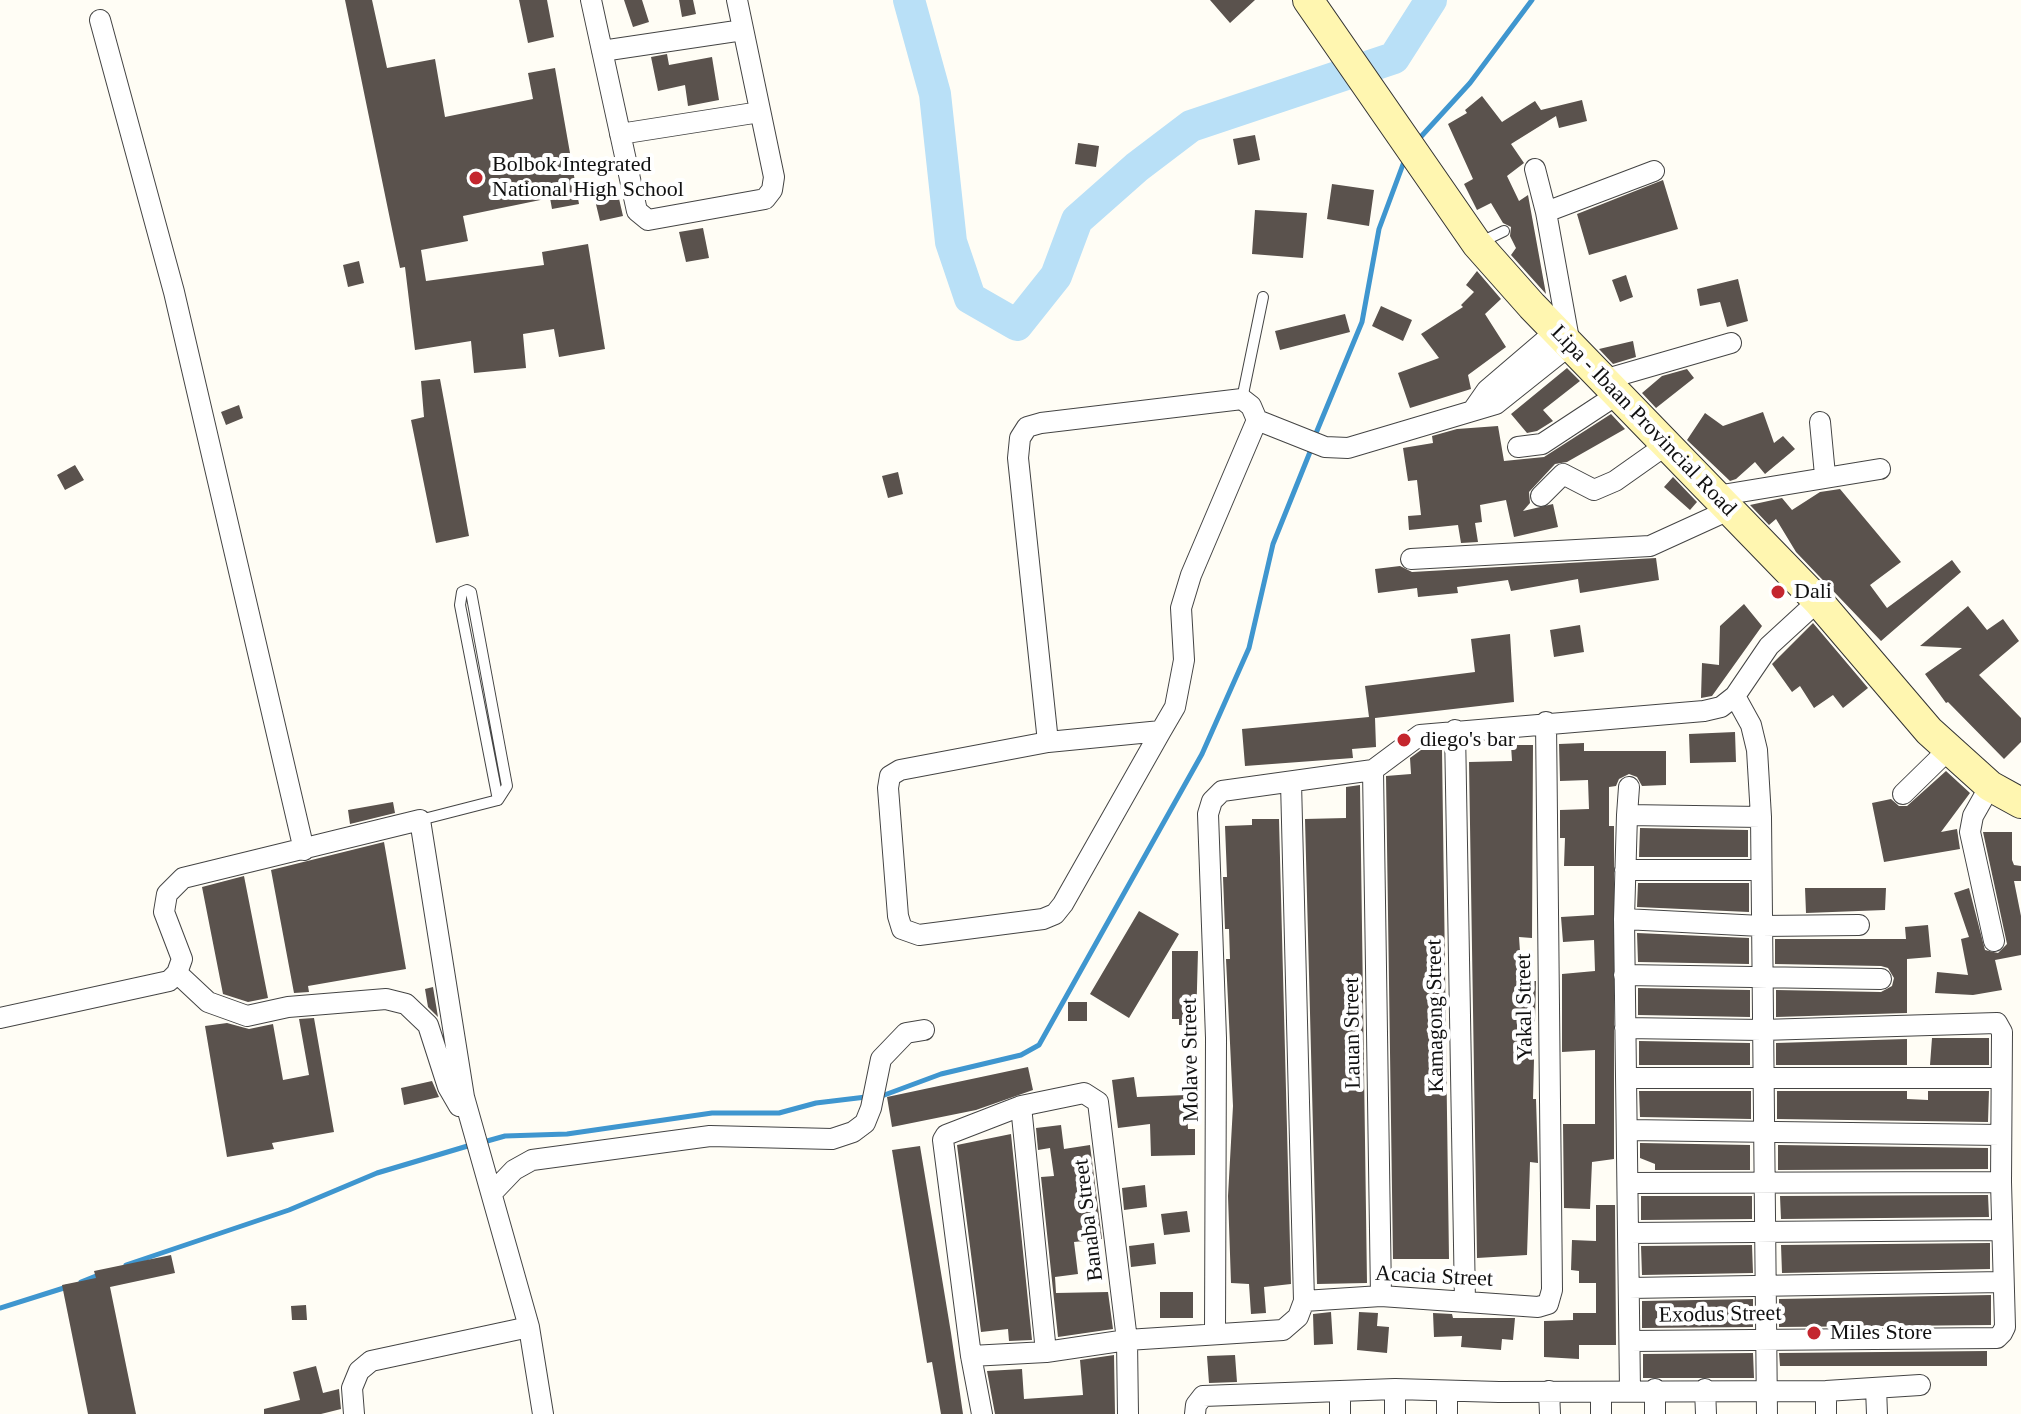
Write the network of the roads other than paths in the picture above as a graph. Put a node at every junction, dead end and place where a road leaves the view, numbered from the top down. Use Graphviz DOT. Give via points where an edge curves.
graph roads {
  1 [pos="591,0"];
  2 [pos="737,0"];
  3 [pos="1308,0"];
  4 [pos="100,20"];
  5 [pos="743,30"];
  6 [pos="602,51"];
  7 [pos="760,112"];
  8 [pos="620,134"];
  9 [pos="1535,169"];
  10 [pos="1654,171"];
  11 [pos="1546,212"];
  12 [pos="1504,231"];
  13 [pos="1477,244"];
  14 [pos="1263,297"];
  15 [pos="1563,338"];
  16 [pos="1731,343"];
  17 [pos="1610,387"];
  18 [pos="1242,399"];
  19 [pos="1257,420"];
  20 [pos="1820,422"];
  21 [pos="1666,445"];
  22 [pos="1518,447"];
  23 [pos="1880,469"];
  24 [pos="1825,475"];
  25 [pos="1541,496"];
  26 [pos="1722,503"];
  27 [pos="1411,559"];
  28 [pos="1818,601"];
  29 [pos="488,683"];
  30 [pos="476,687"];
  31 [pos="1735,696"];
  32 [pos="1546,722"];
  33 [pos="1455,730"];
  34 [pos="1161,731"];
  35 [pos="1048,742"];
  36 [pos="1949,749"];
  37 [pos="1373,770"];
  38 [pos="1291,782"];
  39 [pos="1629,787"];
  40 [pos="1903,794"];
  41 [pos="2011,794"];
  42 [pos="498,800"];
  43 [pos="1627,815"];
  44 [pos="1761,817"];
  45 [pos="420,820"];
  46 [pos="304,850"];
  47 [pos="1625,870"];
  48 [pos="1761,870"];
  49 [pos="1624,919"];
  50 [pos="1859,925"];
  51 [pos="1761,926"];
  52 [pos="1994,941"];
  53 [pos="177,973"];
  54 [pos="1624,975"];
  55 [pos="1761,975"];
  56 [pos="1881,979"];
  57 [pos="0,1018"];
  58 [pos="1625,1028"];
  59 [pos="924,1030"];
  60 [pos="1762,1030"];
  61 [pos="1627,1078"];
  62 [pos="1761,1078"];
  63 [pos="2001,1078"];
  64 [pos="1021,1106"];
  65 [pos="1763,1129"];
  66 [pos="1627,1130"];
  67 [pos="2000,1135"];
  68 [pos="482,1161"];
  69 [pos="1763,1182"];
  70 [pos="2001,1182"];
  71 [pos="1628,1183"];
  72 [pos="492,1193"];
  73 [pos="2002,1230"];
  74 [pos="1629,1233"];
  75 [pos="1764,1233"];
  76 [pos="2003,1282"];
  77 [pos="1764,1287"];
  78 [pos="1629,1288"];
  79 [pos="1552,1290"];
  80 [pos="1381,1296"];
  81 [pos="1304,1301"];
  82 [pos="1465,1301"];
  83 [pos="529,1327"];
  84 [pos="1215,1333"];
  85 [pos="1768,1338"];
  86 [pos="1127,1340"];
  87 [pos="1630,1341"];
  88 [pos="1046,1352"];
  89 [pos="971,1356"];
  90 [pos="1920,1385"];
  91 [pos="1876,1388"];
  92 [pos="1395,1389"];
  93 [pos="1655,1389"];
  94 [pos="1705,1389"];
  95 [pos="1768,1389"];
  96 [pos="1630,1390"];
  97 [pos="1447,1391"];
  98 [pos="1549,1391"];
  99 [pos="1826,1391"];
  100 [pos="1499,1392"];
  101 [pos="1601,1392"];
  102 [pos="1340,1393"];
  103 [pos="1244,1404"];
  104 [pos="1289,1404"];
  105 [pos="354,1414"];
  106 [pos="543,1414"];
  107 [pos="982,1414"];
  108 [pos="1128,1414"];
  109 [pos="1195,1414"];
  110 [pos="1340,1414"];
  111 [pos="1395,1414"];
  112 [pos="1447,1414"];
  113 [pos="1499,1414"];
  114 [pos="1550,1414"];
  115 [pos="1601,1414"];
  116 [pos="1655,1414"];
  117 [pos="1706,1414"];
  118 [pos="1767,1414"];
  119 [pos="1826,1414"];
  120 [pos="1877,1414"];
  1 -- 6 [label="street"];
  2 -- 5 [label="street"];
  3 -- 13 [label="main road, Lipa - Ibaan Provincial Road"];
  4 -- 46 [label="street" via="174,292"];
  5 -- 6 [label="street"];
  5 -- 7 [label="street"];
  6 -- 8 [label="street"];
  7 -- 8 [label="street"];
  7 -- 8 [label="street" via="774,177 765,199 661,219 648,220 637,211"];
  9 -- 11 [label="street"];
  10 -- 11 [label="street"];
  11 -- 15 [label="street"];
  12 -- 13 [label="lane"];
  13 -- 15 [label="main road, Lipa - Ibaan Provincial Road"];
  14 -- 18 [label="lane"];
  15 -- 17 [label="main road, Lipa - Ibaan Provincial Road"];
  15 -- 19 [label="street" via="1496,404 1348,448 1312,442"];
  16 -- 17 [label="street"];
  17 -- 21 [label="main road, Lipa - Ibaan Provincial Road"];
  17 -- 22 [label="street" via="1542,444"];
  18 -- 19 [label="street"];
  18 -- 35 [label="street" via="1041,423 1027,427 1020,438"];
  19 -- 34 [label="street" via="1191,575 1181,608 1181,683"];
  20 -- 24 [label="street"];
  21 -- 25 [label="street" via="1594,490 1563,474"];
  21 -- 26 [label="main road, Lipa - Ibaan Provincial Road"];
  23 -- 24 [label="street"];
  24 -- 26 [label="street"];
  26 -- 27 [label="street" via="1650,546"];
  26 -- 28 [label="main road, Lipa - Ibaan Provincial Road"];
  28 -- 31 [label="street" via="1769,646"];
  28 -- 36 [label="main road, Lipa - Ibaan Provincial Road"];
  29 -- 30 [label="lane"];
  29 -- 30 [label="lane" via="467,590 460,605"];
  29 -- 42 [label="lane" via="507,786"];
  30 -- 42 [label="lane"];
  31 -- 32 [label="street" via="1704,711"];
  31 -- 44 [label="street" via="1757,750"];
  32 -- 33 [label="street"];
  32 -- 79 [label="street, Yakal Street"];
  33 -- 37 [label="street" via="1420,735"];
  33 -- 82 [label="street, Kamagong Street"];
  34 -- 35 [label="street"];
  34 -- 35 [label="street" via="1055,914 919,935 902,929 890,776"];
  36 -- 40 [label="street"];
  36 -- 41 [label="main road, Lipa - Ibaan Provincial Road"];
  37 -- 38 [label="street"];
  37 -- 80 [label="street, Lauan Street"];
  38 -- 81 [label="street"];
  38 -- 84 [label="street, Molave Street" via="1222,791 1208,814 1216,1038"];
  39 -- 43 [label="street"];
  41 -- 52 [label="street" via="1973,816 1970,832"];
  42 -- 45 [label="lane"];
  43 -- 44 [label="street"];
  43 -- 47 [label="street"];
  44 -- 48 [label="street"];
  45 -- 46 [label="street"];
  45 -- 68 [label="street" via="464,1097"];
  46 -- 53 [label="street" via="183,878 167,894 164,912 182,959"];
  47 -- 48 [label="street"];
  47 -- 49 [label="street"];
  48 -- 51 [label="street"];
  49 -- 51 [label="street"];
  49 -- 54 [label="street"];
  50 -- 51 [label="street"];
  51 -- 55 [label="street"];
  53 -- 57 [label="street" via="169,981"];
  53 -- 68 [label="street" via="208,1002 247,1016 386,999 416,1010 428,1025 448,1087"];
  54 -- 55 [label="street"];
  54 -- 58 [label="street"];
  55 -- 56 [label="street"];
  55 -- 60 [label="street"];
  58 -- 60 [label="street"];
  58 -- 61 [label="street"];
  59 -- 72 [label="street" via="906,1033 881,1059 871,1108 865,1123 853,1132 832,1139 710,1136 532,1160"];
  60 -- 62 [label="street"];
  60 -- 63 [label="street" via="1997,1023 2002,1032"];
  61 -- 62 [label="street"];
  61 -- 66 [label="street"];
  62 -- 63 [label="street"];
  62 -- 65 [label="street"];
  63 -- 67 [label="street"];
  64 -- 86 [label="street, Banaba Street" via="1084,1093 1098,1102"];
  64 -- 88 [label="street"];
  64 -- 89 [label="street" via="943,1140"];
  65 -- 66 [label="street"];
  65 -- 67 [label="street"];
  65 -- 69 [label="street"];
  66 -- 71 [label="street"];
  67 -- 70 [label="street"];
  68 -- 72 [label="street"];
  69 -- 70 [label="street"];
  69 -- 71 [label="street"];
  69 -- 75 [label="street"];
  70 -- 73 [label="street"];
  71 -- 74 [label="street"];
  72 -- 83 [label="street"];
  73 -- 75 [label="street"];
  73 -- 76 [label="street"];
  74 -- 75 [label="street"];
  74 -- 78 [label="street"];
  75 -- 77 [label="street"];
  76 -- 77 [label="street"];
  76 -- 85 [label="street, Exodus Street" via="2005,1327 1997,1338"];
  77 -- 78 [label="street"];
  77 -- 85 [label="street"];
  78 -- 87 [label="street"];
  79 -- 82 [label="street, Acacia Street" via="1548,1304 1538,1307"];
  80 -- 81 [label="street, Acacia Street"];
  80 -- 82 [label="street, Acacia Street"];
  81 -- 84 [label="street" via="1294,1323 1283,1330"];
  83 -- 105 [label="street" via="371,1361 359,1371 352,1388"];
  83 -- 106 [label="street"];
  84 -- 86 [label="street"];
  85 -- 87 [label="street, Exodus Street"];
  85 -- 95 [label="street"];
  86 -- 88 [label="street"];
  86 -- 108 [label="street, Banaba Street"];
  87 -- 96 [label="street"];
  88 -- 89 [label="street"];
  89 -- 107 [label="street"];
  90 -- 91 [label="street"];
  91 -- 99 [label="street"];
  91 -- 120 [label="street"];
  92 -- 97 [label="street"];
  92 -- 102 [label="street"];
  92 -- 111 [label="street"];
  93 -- 94 [label="street"];
  93 -- 96 [label="street"];
  93 -- 116 [label="street"];
  94 -- 95 [label="street"];
  94 -- 117 [label="street"];
  95 -- 99 [label="street"];
  95 -- 118 [label="street"];
  96 -- 101 [label="street"];
  97 -- 100 [label="street"];
  97 -- 112 [label="street"];
  98 -- 100 [label="street"];
  98 -- 101 [label="street"];
  98 -- 114 [label="street"];
  99 -- 119 [label="street"];
  100 -- 113 [label="street"];
  101 -- 115 [label="street"];
  102 -- 104 [label="street"];
  102 -- 110 [label="street"];
  103 -- 104 [label="street"];
  103 -- 109 [label="street" via="1203,1396"];
}
